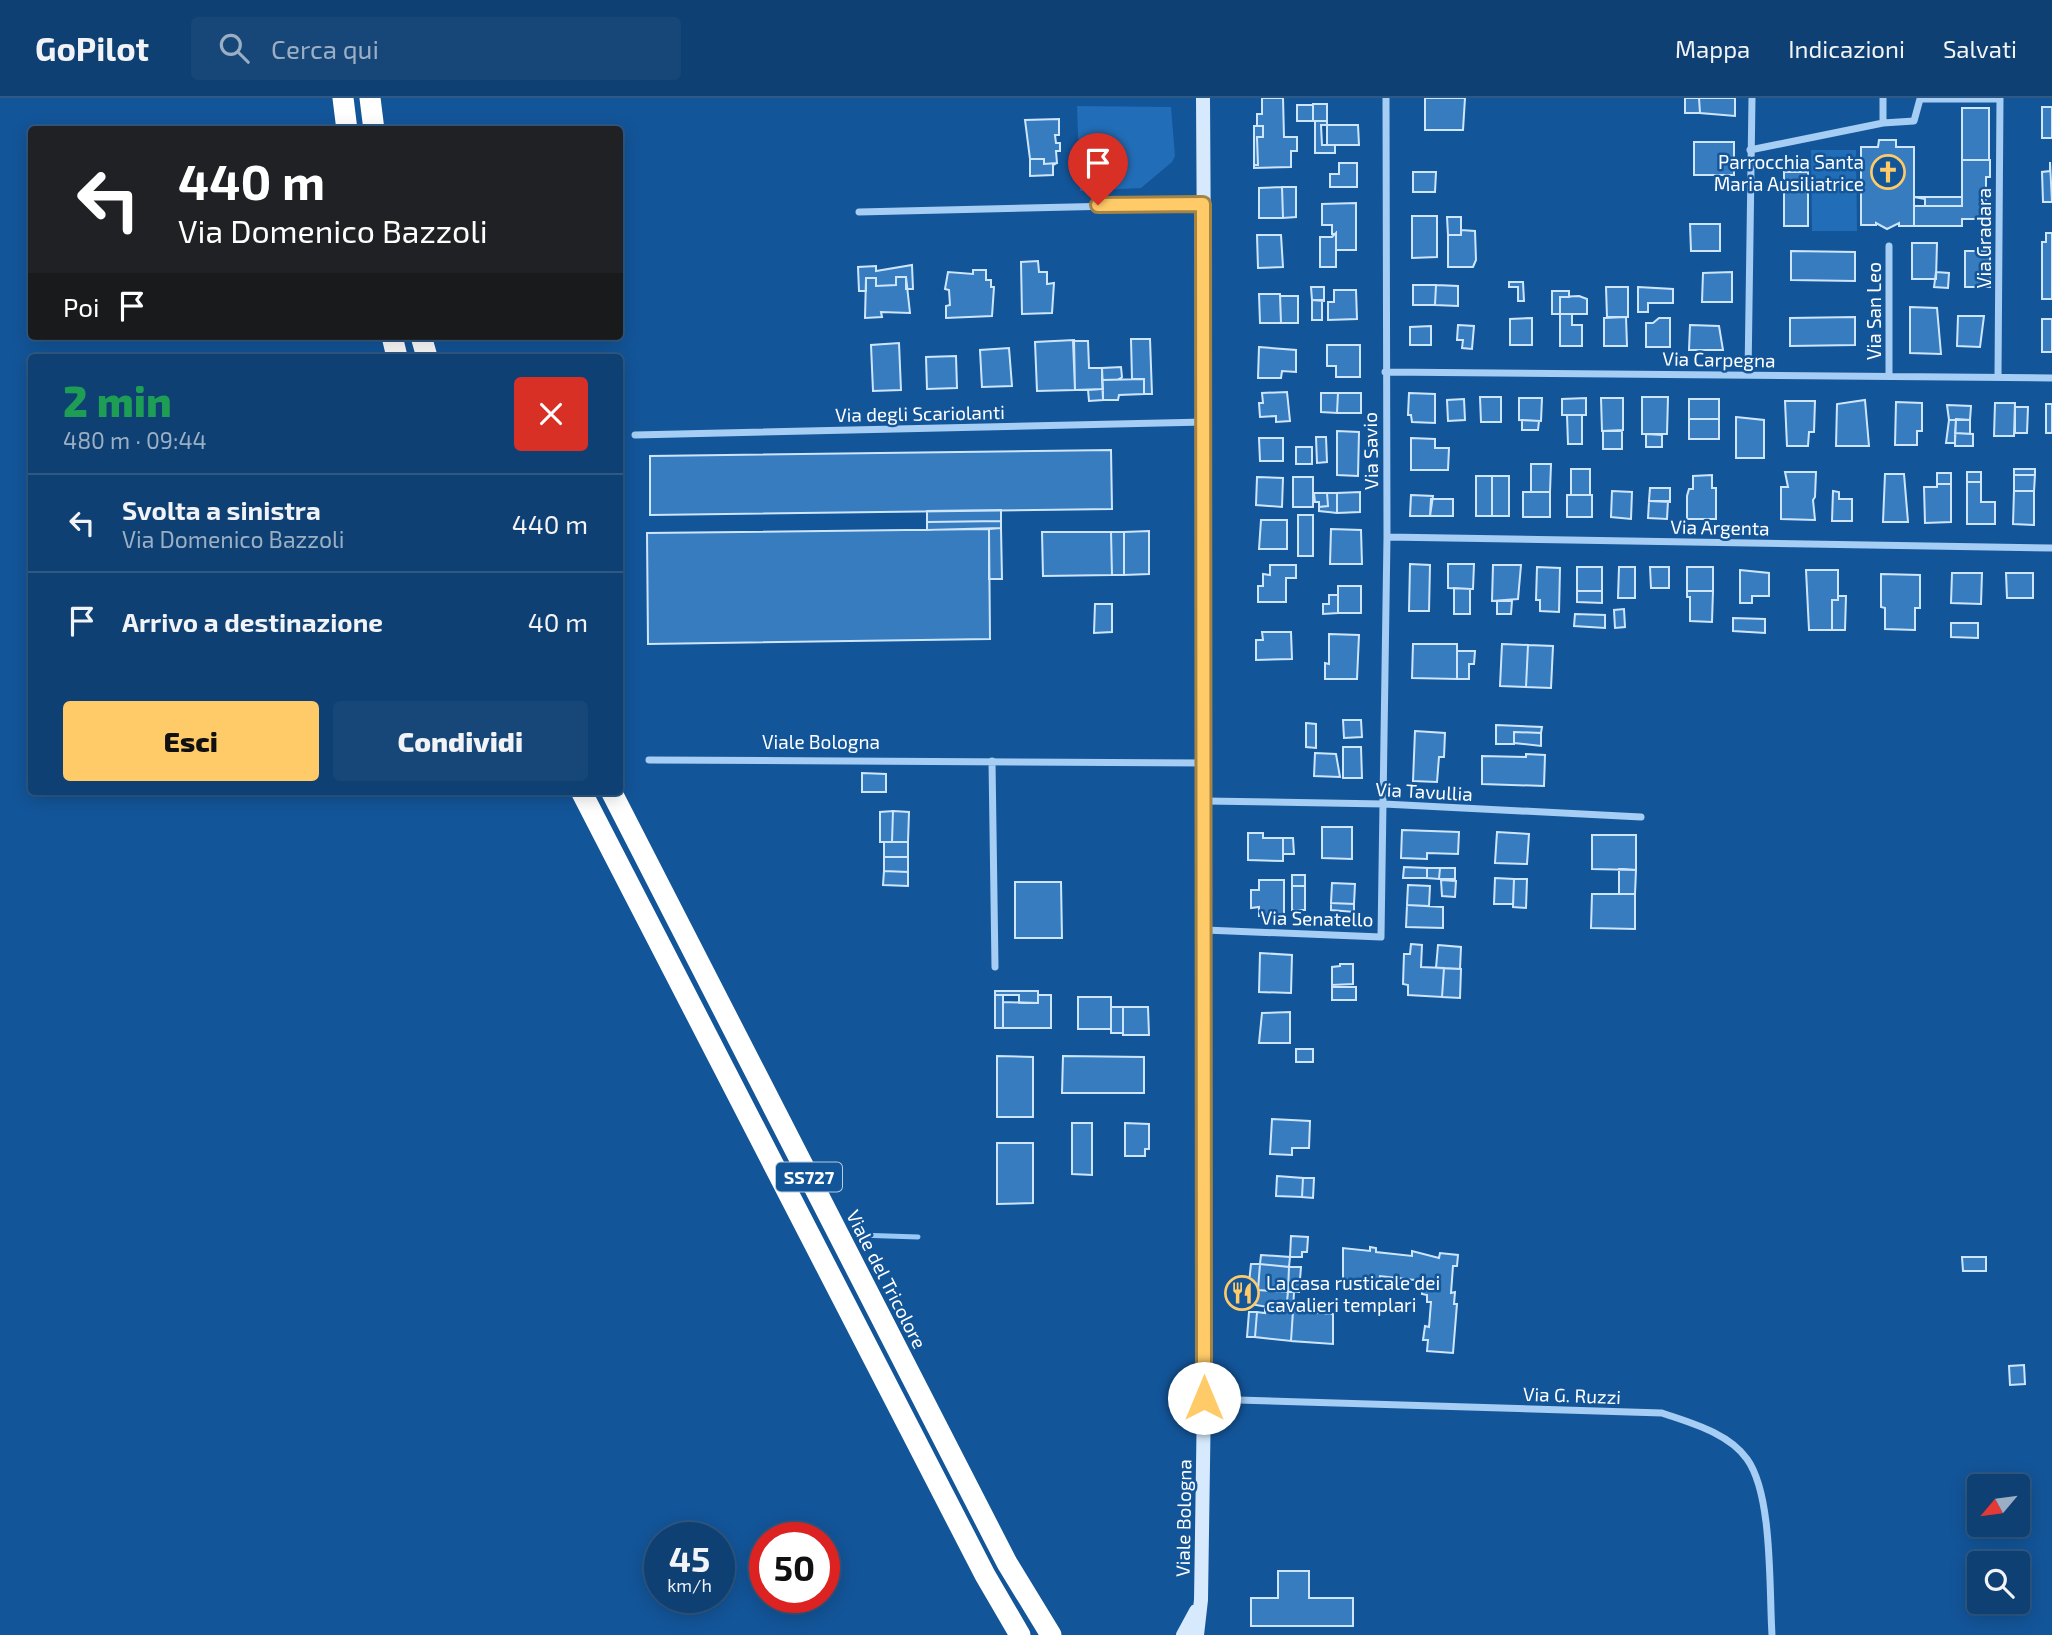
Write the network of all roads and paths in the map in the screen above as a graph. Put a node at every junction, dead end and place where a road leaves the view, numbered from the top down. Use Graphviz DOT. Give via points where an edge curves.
graph roads {
  1 [pos="343,98"];
  2 [pos="370,98"];
  3 [pos="1203,98"];
  4 [pos="1386,98"];
  5 [pos="1752,98"];
  6 [pos="1883,98"];
  7 [pos="2000,99"];
  8 [pos="1882,123"];
  9 [pos="346,126"];
  10 [pos="374,126"];
  11 [pos="1750,150"];
  12 [pos="1203,204"];
  13 [pos="859,212"];
  14 [pos="1889,246"];
  15 [pos="1385,372"];
  16 [pos="1748,375"];
  17 [pos="1889,376"];
  18 [pos="1997,377"];
  19 [pos="2052,378"];
  20 [pos="1205,422"];
  21 [pos="635,435"];
  22 [pos="1387,537"];
  23 [pos="2052,548"];
  24 [pos="649,760"];
  25 [pos="992,761"];
  26 [pos="1206,763"];
  27 [pos="584,795"];
  28 [pos="613,795"];
  29 [pos="1206,801"];
  30 [pos="1384,804"];
  31 [pos="1641,817"];
  32 [pos="1205,930"];
  33 [pos="995,967"];
  34 [pos="1204,1398"];
  35 [pos="1201,1600"];
  36 [pos="1020,1635"];
  37 [pos="1051,1635"];
  38 [pos="1183,1635"];
  39 [pos="1197,1635"];
  40 [pos="1772,1635"];
  1 -- 9 [label="highway"];
  2 -- 10 [label="highway"];
  3 -- 12 [label="main road, Viale Bologna"];
  4 -- 15 [label="street, Via Savio"];
  5 -- 11 [label="street"];
  6 -- 8 [label="street"];
  7 -- 8 [label="street" via="1920,99 1914,121"];
  7 -- 18 [label="street, Via Gradara"];
  8 -- 11 [label="street"];
  11 -- 16 [label="street"];
  12 -- 13 [label="street"];
  12 -- 20 [label="main road, Viale Bologna"];
  14 -- 17 [label="street, Via San Leo"];
  15 -- 16 [label="street, Via Carpegna"];
  15 -- 22 [label="street, Via Savio"];
  16 -- 17 [label="street, Via Carpegna"];
  17 -- 18 [label="street, Via Carpegna"];
  18 -- 19 [label="street, Via Carpegna"];
  20 -- 21 [label="street, Via degli Scariolanti"];
  20 -- 26 [label="main road, Viale Bologna"];
  22 -- 23 [label="street, Via Argenta"];
  22 -- 30 [label="street, Via Savio"];
  24 -- 25 [label="street, Viale Bologna"];
  25 -- 26 [label="street, Viale Bologna"];
  25 -- 33 [label="street"];
  26 -- 29 [label="main road, Viale Bologna"];
  27 -- 36 [label="highway, SS727"];
  28 -- 37 [label="highway, Viale del Tricolore / SS727" via="1007,1563"];
  29 -- 30 [label="street, Via Tavullia"];
  29 -- 32 [label="main road, Viale Bologna"];
  30 -- 31 [label="street, Via Tavullia"];
  30 -- 32 [label="street, Via Senatello" via="1381,937"];
  32 -- 34 [label="main road, Viale Bologna"];
  34 -- 35 [label="main road, Viale Bologna"];
  34 -- 40 [label="street, Via G. Ruzzi" via="1662,1413 1710,1429 1747,1458 1763,1492"];
  35 -- 38 [label="main road, Viale Bologna"];
  35 -- 39 [label="main road, Viale Bologna"];
}
